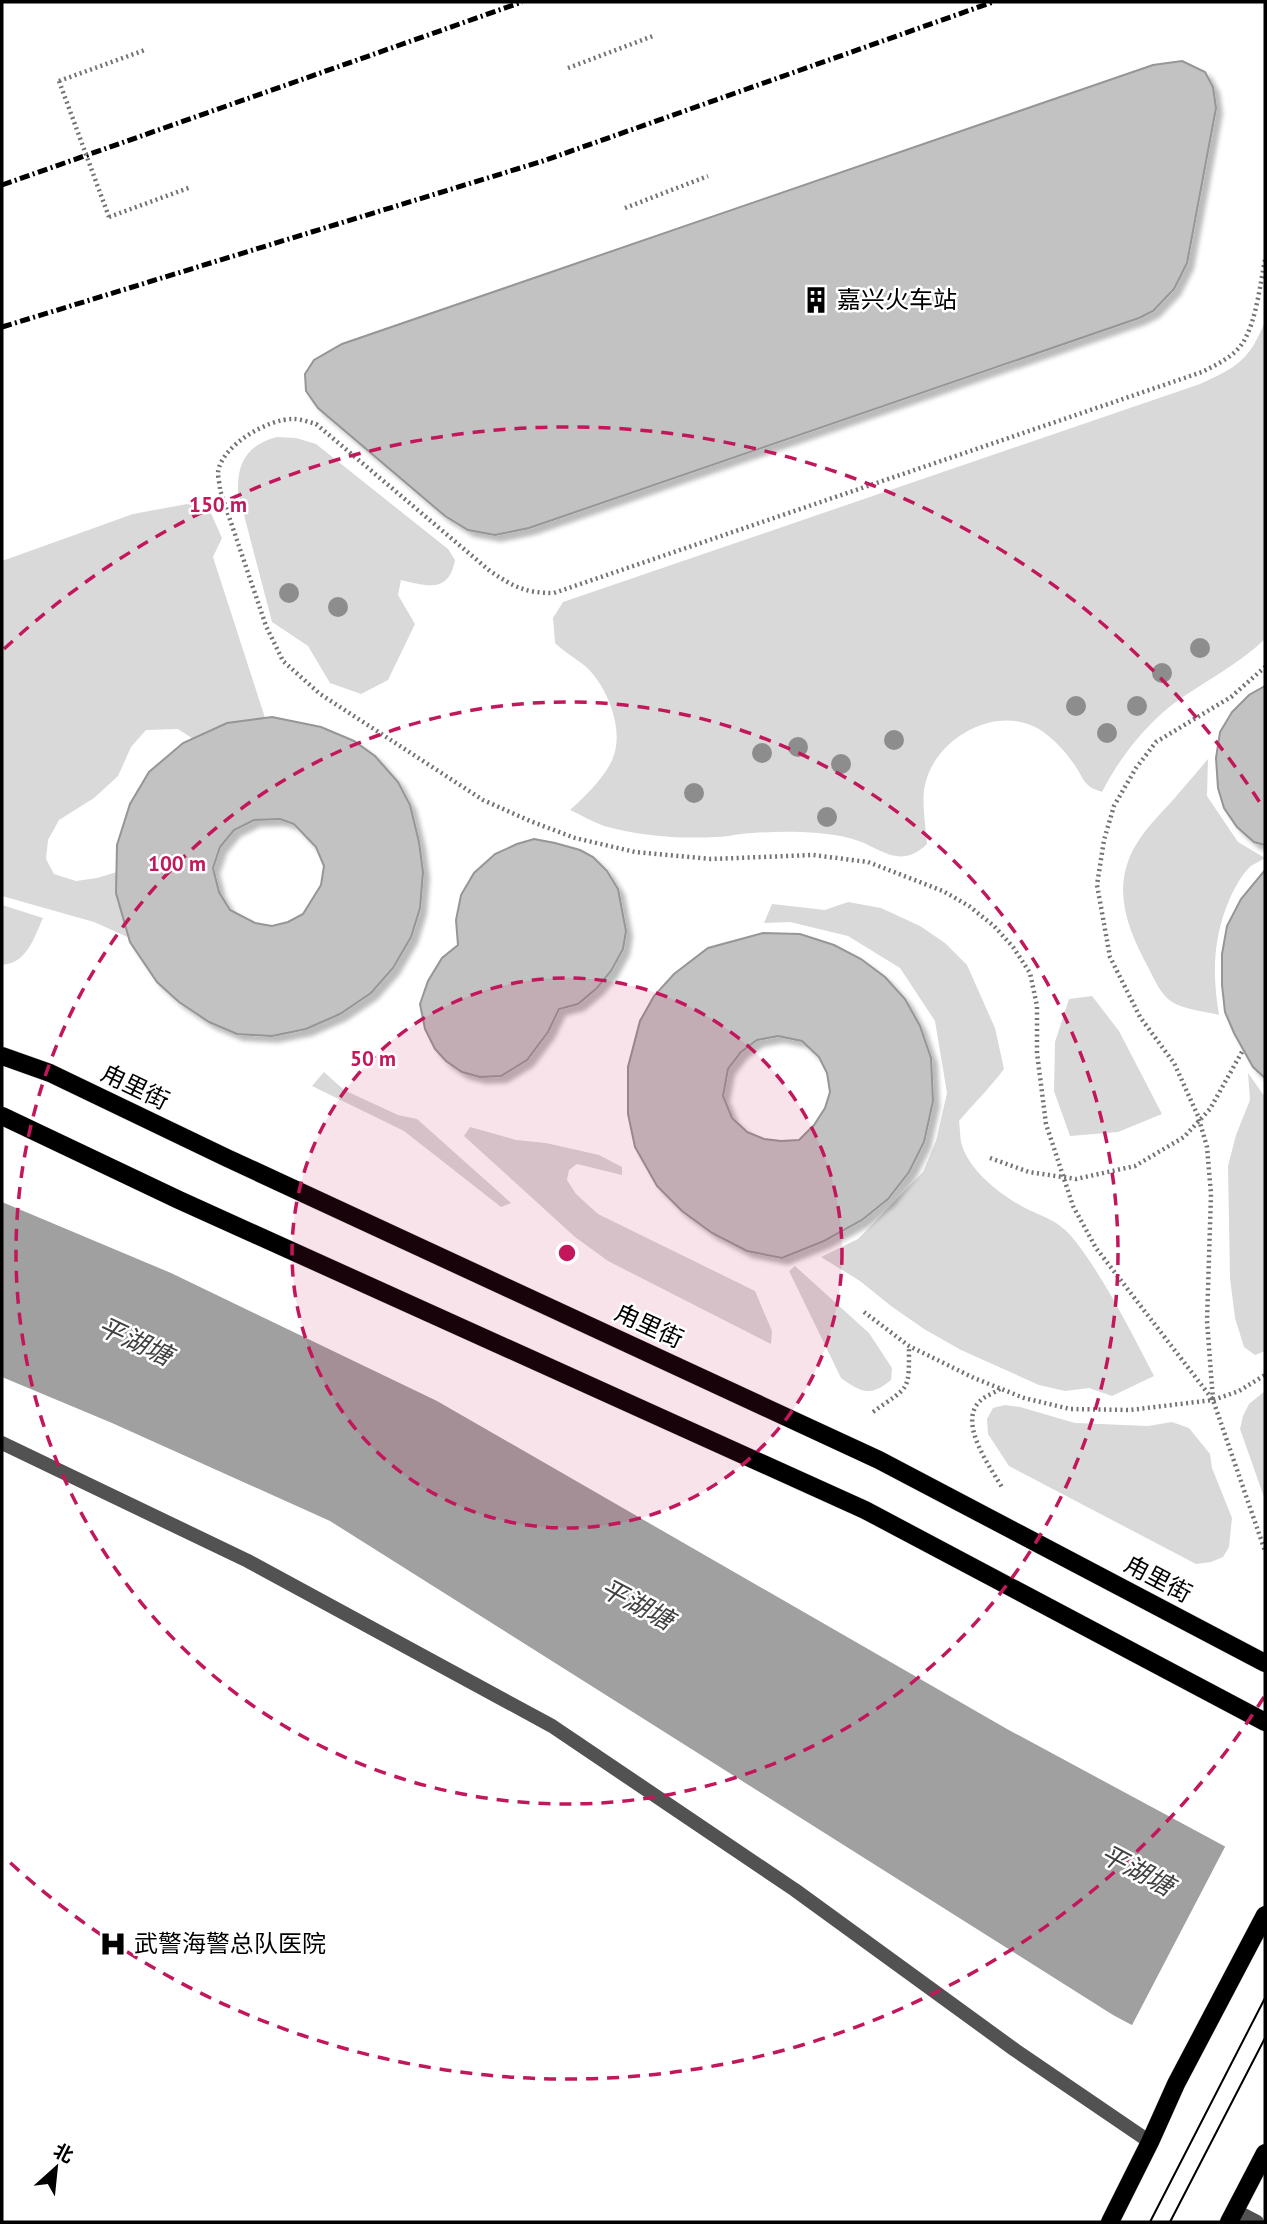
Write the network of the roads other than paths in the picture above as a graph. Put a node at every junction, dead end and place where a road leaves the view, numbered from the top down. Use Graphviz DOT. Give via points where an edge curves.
graph roads {
  1 [pos="2,1056"];
  2 [pos="2,1116"];
  3 [pos="2,1443"];
  4 [pos="1265,1663"];
  5 [pos="1265,1722"];
  6 [pos="1265,1915"];
  7 [pos="1150,2142"];
  8 [pos="1265,2153"];
  9 [pos="1232,2216"];
  10 [pos="1110,2222"];
  11 [pos="1257,2222"];
  1 -- 4 [label="main road, 甪里街" via="50,1073 878,1460"];
  2 -- 5 [label="main road" via="865,1510"];
  3 -- 7 [label="street" via="248,1561 552,1726 795,1890"];
  6 -- 7 [label="main road"];
  7 -- 10 [label="main road"];
  8 -- 9 [label="main road"];
  9 -- 11 [label="street"];
}
